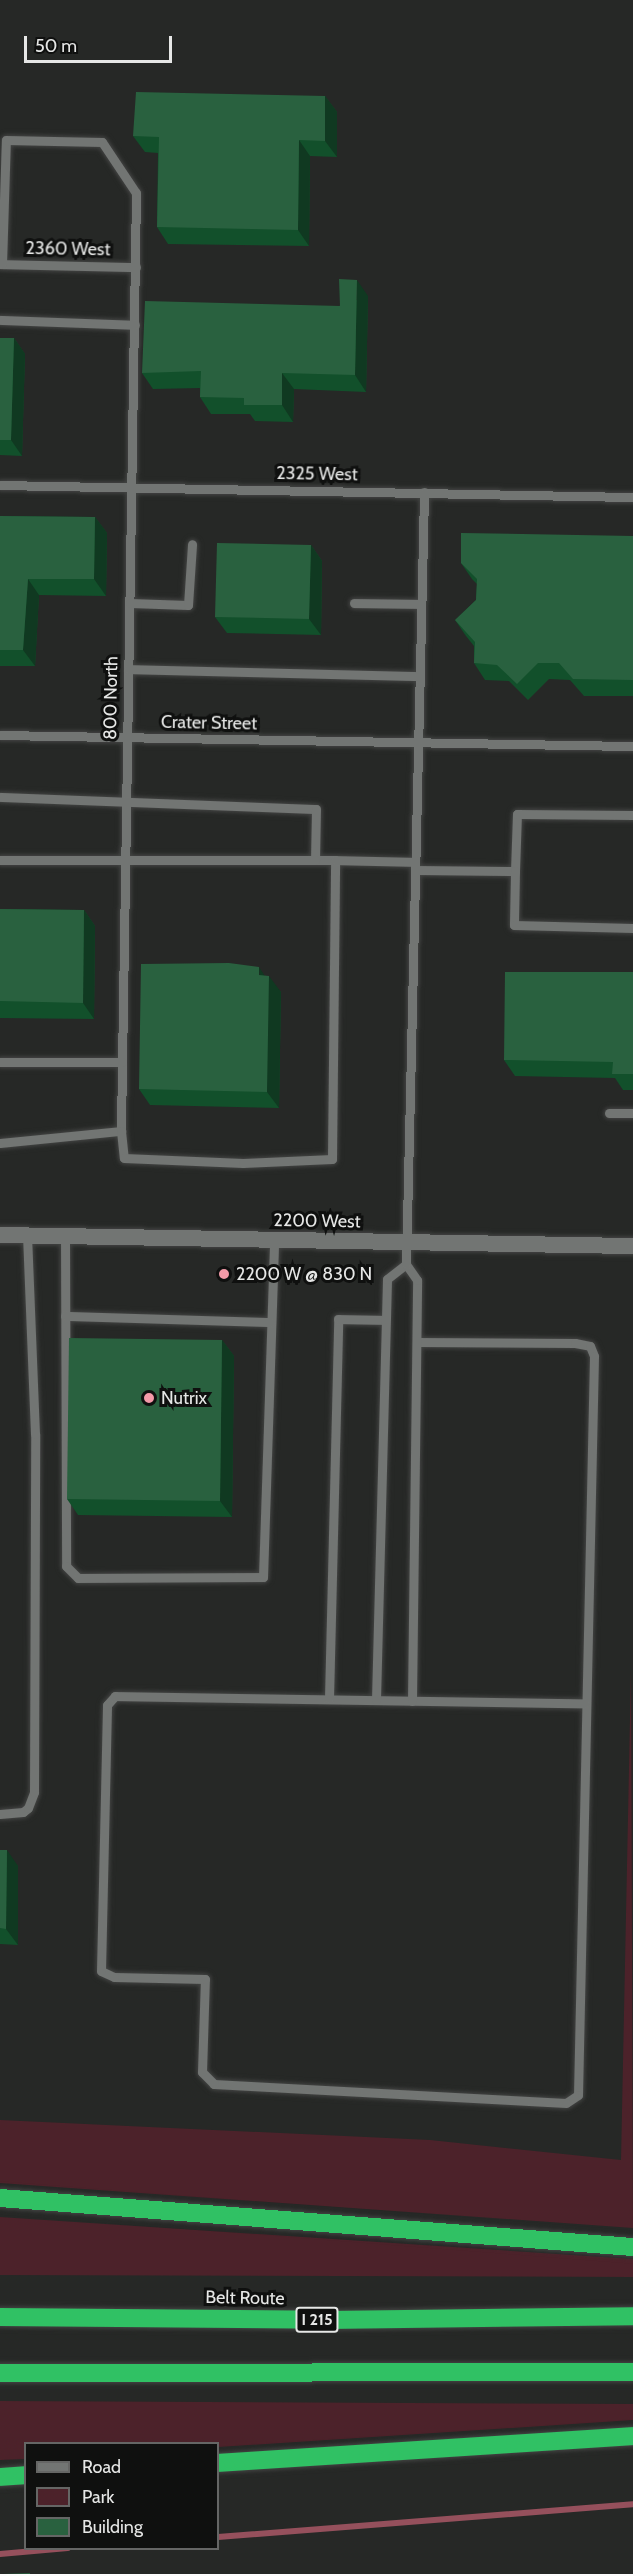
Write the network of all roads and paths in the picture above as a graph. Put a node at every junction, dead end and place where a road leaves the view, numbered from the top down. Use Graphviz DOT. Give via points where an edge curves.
graph roads {
  1 [pos="1,264"];
  2 [pos="136,267"];
  3 [pos="0,320"];
  4 [pos="135,325"];
  5 [pos="0,485"];
  6 [pos="132,488"];
  7 [pos="424,492"];
  8 [pos="633,497"];
  9 [pos="192,544"];
  10 [pos="130,603"];
  11 [pos="354,603"];
  12 [pos="421,604"];
  13 [pos="128,669"];
  14 [pos="419,676"];
  15 [pos="0,735"];
  16 [pos="127,738"];
  17 [pos="417,744"];
  18 [pos="633,746"];
  19 [pos="0,797"];
  20 [pos="126,804"];
  21 [pos="633,815"];
  22 [pos="0,860"];
  23 [pos="315,860"];
  24 [pos="335,860"];
  25 [pos="125,862"];
  26 [pos="415,866"];
  27 [pos="515,871"];
  28 [pos="633,928"];
  29 [pos="0,1062"];
  30 [pos="122,1062"];
  31 [pos="609,1113"];
  32 [pos="633,1113"];
  33 [pos="121,1131"];
  34 [pos="0,1143"];
  35 [pos="0,1235"];
  36 [pos="27,1235"];
  37 [pos="65,1235"];
  38 [pos="274,1239"];
  39 [pos="407,1242"];
  40 [pos="633,1246"];
  41 [pos="406,1264"];
  42 [pos="65,1316"];
  43 [pos="385,1320"];
  44 [pos="271,1322"];
  45 [pos="417,1342"];
  46 [pos="328,1699"];
  47 [pos="376,1700"];
  48 [pos="412,1701"];
  49 [pos="585,1703"];
  50 [pos="0,1814"];
  51 [pos="0,2198"];
  52 [pos="633,2247"];
  53 [pos="0,2316"];
  54 [pos="633,2316"];
  55 [pos="633,2372"];
  56 [pos="0,2373"];
  57 [pos="633,2436"];
  58 [pos="219,2463"];
  59 [pos="24,2475"];
  60 [pos="0,2477"];
  1 -- 2 [label="lane, 2360 West"];
  1 -- 2 [label="lane, 800 North" via="6,140 102,142 136,193"];
  2 -- 4 [label="lane, 800 North"];
  3 -- 4 [label="lane"];
  4 -- 6 [label="lane, 800 North"];
  5 -- 6 [label="lane, 2325 West"];
  6 -- 7 [label="lane, 2325 West"];
  6 -- 10 [label="lane, 800 North"];
  7 -- 8 [label="lane, 2325 West"];
  7 -- 12 [label="lane"];
  9 -- 10 [label="lane" via="189,605"];
  10 -- 13 [label="lane, 800 North"];
  11 -- 12 [label="lane"];
  12 -- 14 [label="lane"];
  13 -- 14 [label="lane"];
  13 -- 16 [label="lane, 800 North"];
  14 -- 17 [label="lane"];
  15 -- 16 [label="lane, Crater Street"];
  16 -- 17 [label="lane, Crater Street"];
  16 -- 20 [label="lane, 800 North"];
  17 -- 18 [label="lane, Crater Street"];
  17 -- 26 [label="lane"];
  19 -- 20 [label="lane"];
  20 -- 23 [label="lane" via="316,809"];
  20 -- 25 [label="lane, 800 North"];
  21 -- 27 [label="lane" via="517,814"];
  22 -- 25 [label="lane"];
  23 -- 24 [label="lane"];
  23 -- 25 [label="lane"];
  24 -- 26 [label="lane"];
  24 -- 33 [label="lane, 800 North" via="332,1159 243,1163 124,1158"];
  25 -- 30 [label="lane, 800 North"];
  26 -- 27 [label="lane"];
  26 -- 39 [label="lane"];
  27 -- 28 [label="lane" via="514,925"];
  29 -- 30 [label="lane"];
  30 -- 33 [label="lane, 800 North"];
  31 -- 32 [label="lane"];
  33 -- 34 [label="lane"];
  35 -- 36 [label="street, 2200 West"];
  36 -- 37 [label="street, 2200 West"];
  36 -- 50 [label="lane" via="35,1434 34,1792 23,1812"];
  37 -- 38 [label="street, 2200 West"];
  37 -- 42 [label="lane"];
  38 -- 39 [label="street, 2200 West"];
  38 -- 44 [label="lane"];
  39 -- 40 [label="street, 2200 West"];
  39 -- 41 [label="lane"];
  41 -- 43 [label="lane" via="387,1279"];
  41 -- 45 [label="lane" via="417,1280"];
  42 -- 44 [label="lane"];
  42 -- 44 [label="lane" via="66,1566 78,1578 263,1577"];
  43 -- 46 [label="lane" via="338,1319"];
  43 -- 47 [label="lane"];
  45 -- 48 [label="lane"];
  45 -- 49 [label="lane" via="590,1346 594,1356"];
  46 -- 47 [label="lane"];
  46 -- 49 [label="lane" via="120,1695 107,1705 101,1971 114,1977 205,1979 202,2072 214,2084 566,2103 578,2095"];
  47 -- 48 [label="lane"];
  48 -- 49 [label="lane"];
  51 -- 52 [label="highway"];
  53 -- 54 [label="highway, Belt Route / I 215" via="326,2320"];
  55 -- 56 [label="highway"];
  57 -- 58 [label="highway"];
  59 -- 60 [label="highway"];
}
